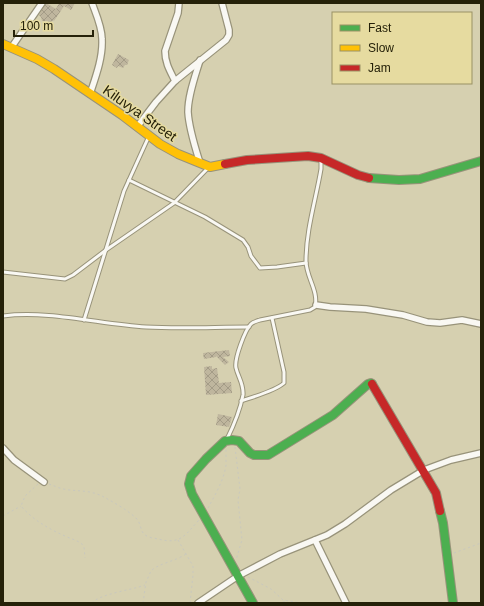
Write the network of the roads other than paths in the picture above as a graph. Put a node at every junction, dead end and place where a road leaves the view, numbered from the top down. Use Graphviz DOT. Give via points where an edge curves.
graph roads {
  1 [pos="42,3"];
  2 [pos="92,3"];
  3 [pos="179,3"];
  4 [pos="222,3"];
  5 [pos="3,44"];
  6 [pos="11,48"];
  7 [pos="200,60"];
  8 [pos="175,81"];
  9 [pos="90,94"];
  10 [pos="137,127"];
  11 [pos="149,136"];
  12 [pos="321,158"];
  13 [pos="481,161"];
  14 [pos="200,163"];
  15 [pos="210,167"];
  16 [pos="129,180"];
  17 [pos="174,203"];
  18 [pos="106,250"];
  19 [pos="306,263"];
  20 [pos="3,272"];
  21 [pos="316,305"];
  22 [pos="3,316"];
  23 [pos="272,318"];
  24 [pos="84,320"];
  25 [pos="481,324"];
  26 [pos="250,327"];
  27 [pos="241,401"];
  28 [pos="231,440"];
  29 [pos="3,448"];
  30 [pos="481,453"];
  31 [pos="424,470"];
  32 [pos="44,482"];
  33 [pos="315,540"];
  34 [pos="240,575"];
  35 [pos="453,602"];
  36 [pos="198,603"];
  37 [pos="253,603"];
  38 [pos="343,603"];
  1 -- 6 [label="street"];
  2 -- 9 [label="street" via="102,39 100,62"];
  3 -- 8 [label="street" via="165,51 167,66"];
  4 -- 7 [label="street" via="229,35"];
  5 -- 6 [label="street, Kiluvya Street"];
  6 -- 9 [label="street, Kiluvya Street" via="38,59"];
  7 -- 8 [label="street"];
  7 -- 14 [label="street" via="188,113"];
  8 -- 10 [label="street"];
  9 -- 10 [label="street, Kiluvya Street"];
  10 -- 11 [label="street, Kiluvya Street"];
  11 -- 14 [label="street, Kiluvya Street" via="178,154"];
  11 -- 16 [label="lane"];
  12 -- 13 [label="street" via="358,175 399,180 433,176"];
  12 -- 15 [label="street" via="308,156 247,160"];
  12 -- 19 [label="lane"];
  14 -- 15 [label="street, Kiluvya Street"];
  15 -- 17 [label="lane"];
  16 -- 17 [label="lane"];
  16 -- 18 [label="lane"];
  17 -- 18 [label="lane"];
  17 -- 19 [label="lane" via="243,240 260,268"];
  18 -- 20 [label="lane" via="65,279"];
  18 -- 24 [label="lane"];
  19 -- 21 [label="lane"];
  21 -- 23 [label="lane" via="310,310"];
  21 -- 25 [label="street" via="366,309 427,322 462,320"];
  22 -- 24 [label="lane" via="29,315"];
  23 -- 26 [label="lane" via="254,322"];
  23 -- 27 [label="lane" via="284,383"];
  24 -- 26 [label="lane" via="146,327"];
  26 -- 27 [label="lane" via="236,361 243,388"];
  27 -- 28 [label="lane"];
  28 -- 31 [label="street" via="241,443 252,455 268,455 333,415 370,383 375,387"];
  28 -- 34 [label="street" via="196,468 188,484"];
  29 -- 32 [label="street" via="14,460"];
  30 -- 31 [label="street"];
  31 -- 33 [label="street" via="391,490 345,524"];
  31 -- 35 [label="street" via="436,493 443,523"];
  33 -- 34 [label="street" via="280,554"];
  33 -- 38 [label="street"];
  34 -- 36 [label="street"];
  34 -- 37 [label="street"];
}
